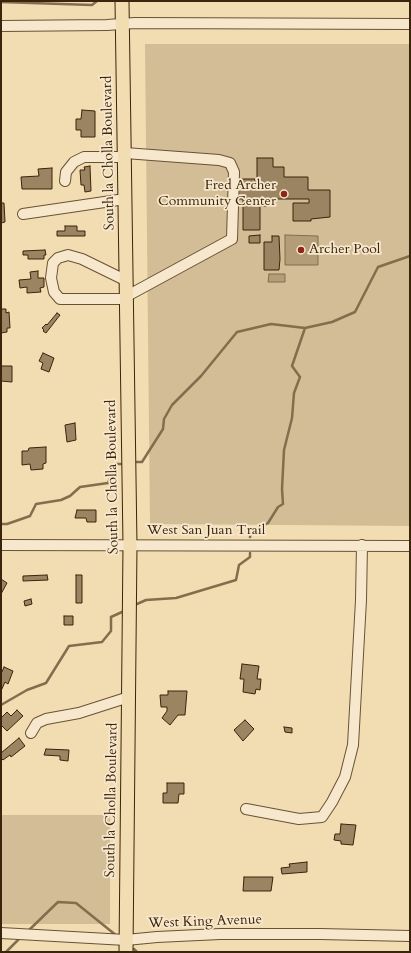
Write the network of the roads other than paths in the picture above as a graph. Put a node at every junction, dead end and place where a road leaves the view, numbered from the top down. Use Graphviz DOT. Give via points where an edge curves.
graph roads {
  1 [pos="122,1"];
  2 [pos="123,24"];
  3 [pos="410,24"];
  4 [pos="1,26"];
  5 [pos="125,155"];
  6 [pos="66,181"];
  7 [pos="125,199"];
  8 [pos="23,214"];
  9 [pos="126,281"];
  10 [pos="127,298"];
  11 [pos="1,545"];
  12 [pos="130,545"];
  13 [pos="362,545"];
  14 [pos="410,546"];
  15 [pos="129,697"];
  16 [pos="30,734"];
  17 [pos="246,809"];
  18 [pos="1,934"];
  19 [pos="410,936"];
  20 [pos="126,946"];
  1 -- 2 [label="main road, South la Cholla Boulevard"];
  2 -- 3 [label="street"];
  2 -- 4 [label="street"];
  2 -- 5 [label="main road, South la Cholla Boulevard"];
  5 -- 6 [label="street" via="84,157 74,162 66,172"];
  5 -- 7 [label="main road, South la Cholla Boulevard"];
  5 -- 10 [label="street" via="219,160 230,163 234,172 232,239"];
  7 -- 8 [label="street"];
  7 -- 9 [label="main road, South la Cholla Boulevard"];
  9 -- 10 [label="main road, South la Cholla Boulevard"];
  9 -- 10 [label="street" via="82,259 68,255 58,258 53,263 51,278 54,292 60,299"];
  10 -- 12 [label="main road, South la Cholla Boulevard"];
  11 -- 12 [label="street, West San Juan Trail"];
  12 -- 13 [label="street, West San Juan Trail"];
  12 -- 15 [label="main road, South la Cholla Boulevard"];
  13 -- 14 [label="street, West San Juan Trail"];
  13 -- 17 [label="street" via="353,745 345,777 322,817 299,819"];
  15 -- 16 [label="street" via="79,713 46,719 37,723"];
  15 -- 20 [label="main road, South la Cholla Boulevard"];
  18 -- 20 [label="street, West King Avenue"];
  19 -- 20 [label="street, West King Avenue" via="220,934 157,937"];
}
